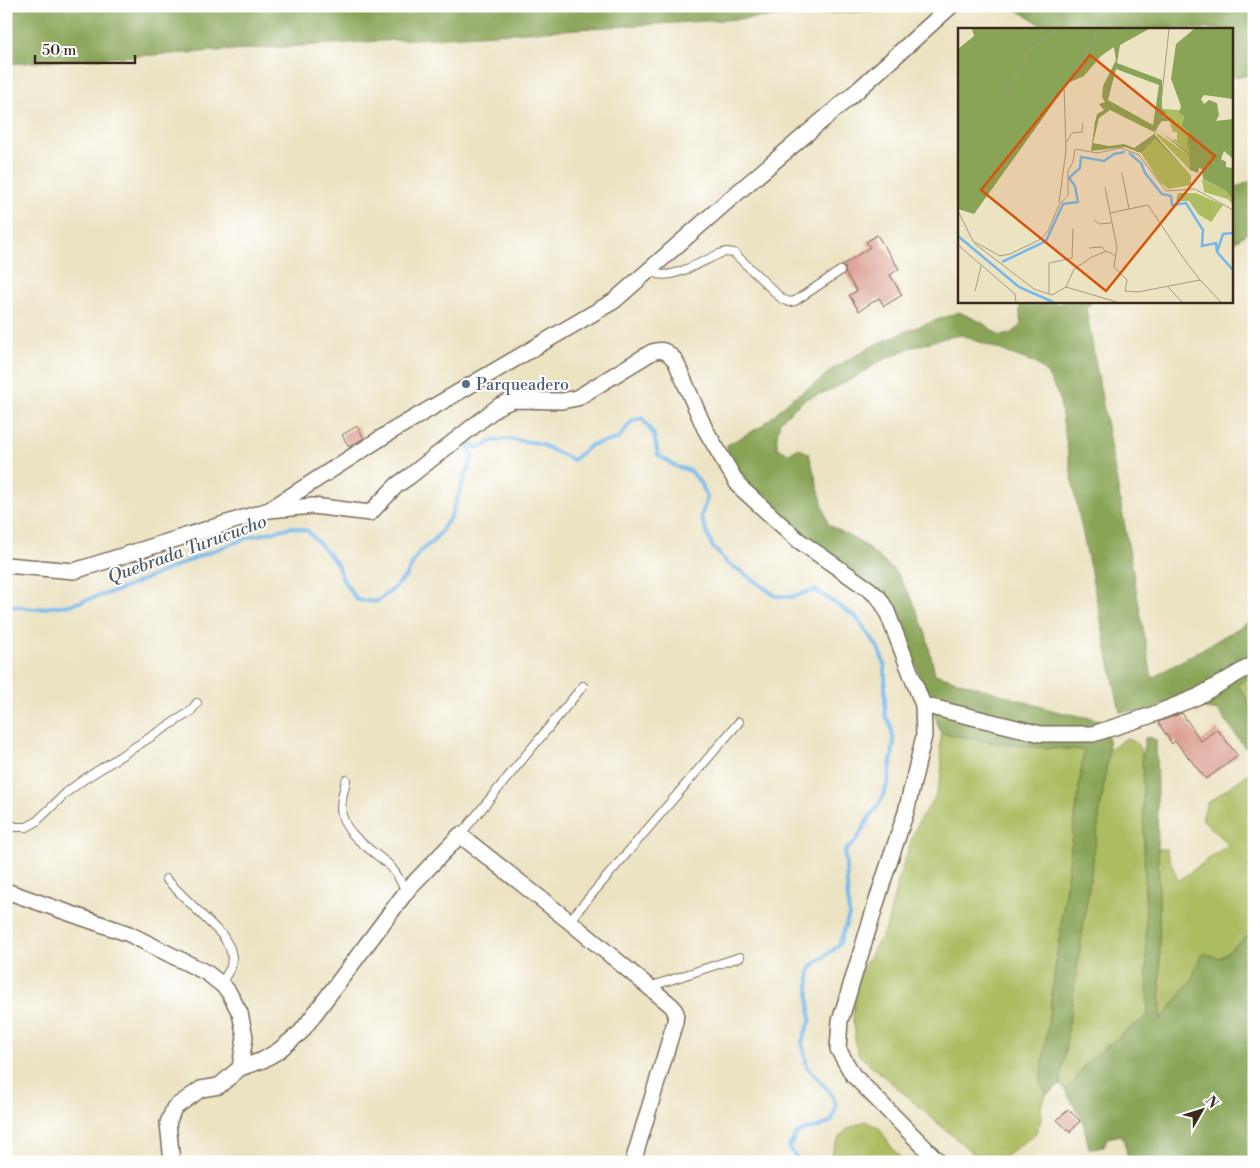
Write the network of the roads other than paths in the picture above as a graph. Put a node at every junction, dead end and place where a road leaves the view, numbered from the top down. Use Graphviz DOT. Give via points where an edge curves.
graph roads {
  1 [pos="951,6"];
  2 [pos="651,269"];
  3 [pos="840,271"];
  4 [pos="269,510"];
  5 [pos="6,565"];
  6 [pos="1254,664"];
  7 [pos="582,686"];
  8 [pos="197,703"];
  9 [pos="923,705"];
  10 [pos="739,722"];
  11 [pos="346,780"];
  12 [pos="6,822"];
  13 [pos="460,836"];
  14 [pos="166,879"];
  15 [pos="6,891"];
  16 [pos="406,891"];
  17 [pos="569,921"];
  18 [pos="740,957"];
  19 [pos="221,984"];
  20 [pos="649,987"];
  21 [pos="240,1068"];
  22 [pos="172,1162"];
  23 [pos="633,1162"];
  24 [pos="939,1162"];
  1 -- 2 [label="street"];
  2 -- 3 [label="lane" via="657,274 674,274 720,254 734,253 789,302"];
  2 -- 4 [label="street" via="614,301 392,432"];
  4 -- 5 [label="street" via="74,571"];
  4 -- 9 [label="street" via="313,506 370,513 397,485 499,406 513,400 562,401 577,398 660,350 676,360 705,429 742,489 798,540 879,598"];
  6 -- 9 [label="street" via="1197,697 1094,734 1041,734"];
  7 -- 13 [label="lane"];
  8 -- 12 [label="lane" via="190,712 83,780 36,822 27,827 16,827"];
  9 -- 24 [label="street" via="924,736 906,812 840,1021 838,1049 853,1075"];
  10 -- 17 [label="lane"];
  11 -- 16 [label="lane" via="341,802 347,826 360,842 390,867"];
  13 -- 16 [label="street"];
  13 -- 17 [label="street"];
  14 -- 19 [label="lane" via="223,936 230,948 231,967"];
  15 -- 19 [label="street" via="128,934 207,973"];
  16 -- 21 [label="street" via="301,1032 270,1056"];
  17 -- 20 [label="street"];
  18 -- 20 [label="lane"];
  19 -- 21 [label="street" via="240,1013 245,1038"];
  20 -- 23 [label="street" via="676,1013"];
  21 -- 22 [label="street" via="219,1086 201,1089 174,1108 168,1123"];
}
